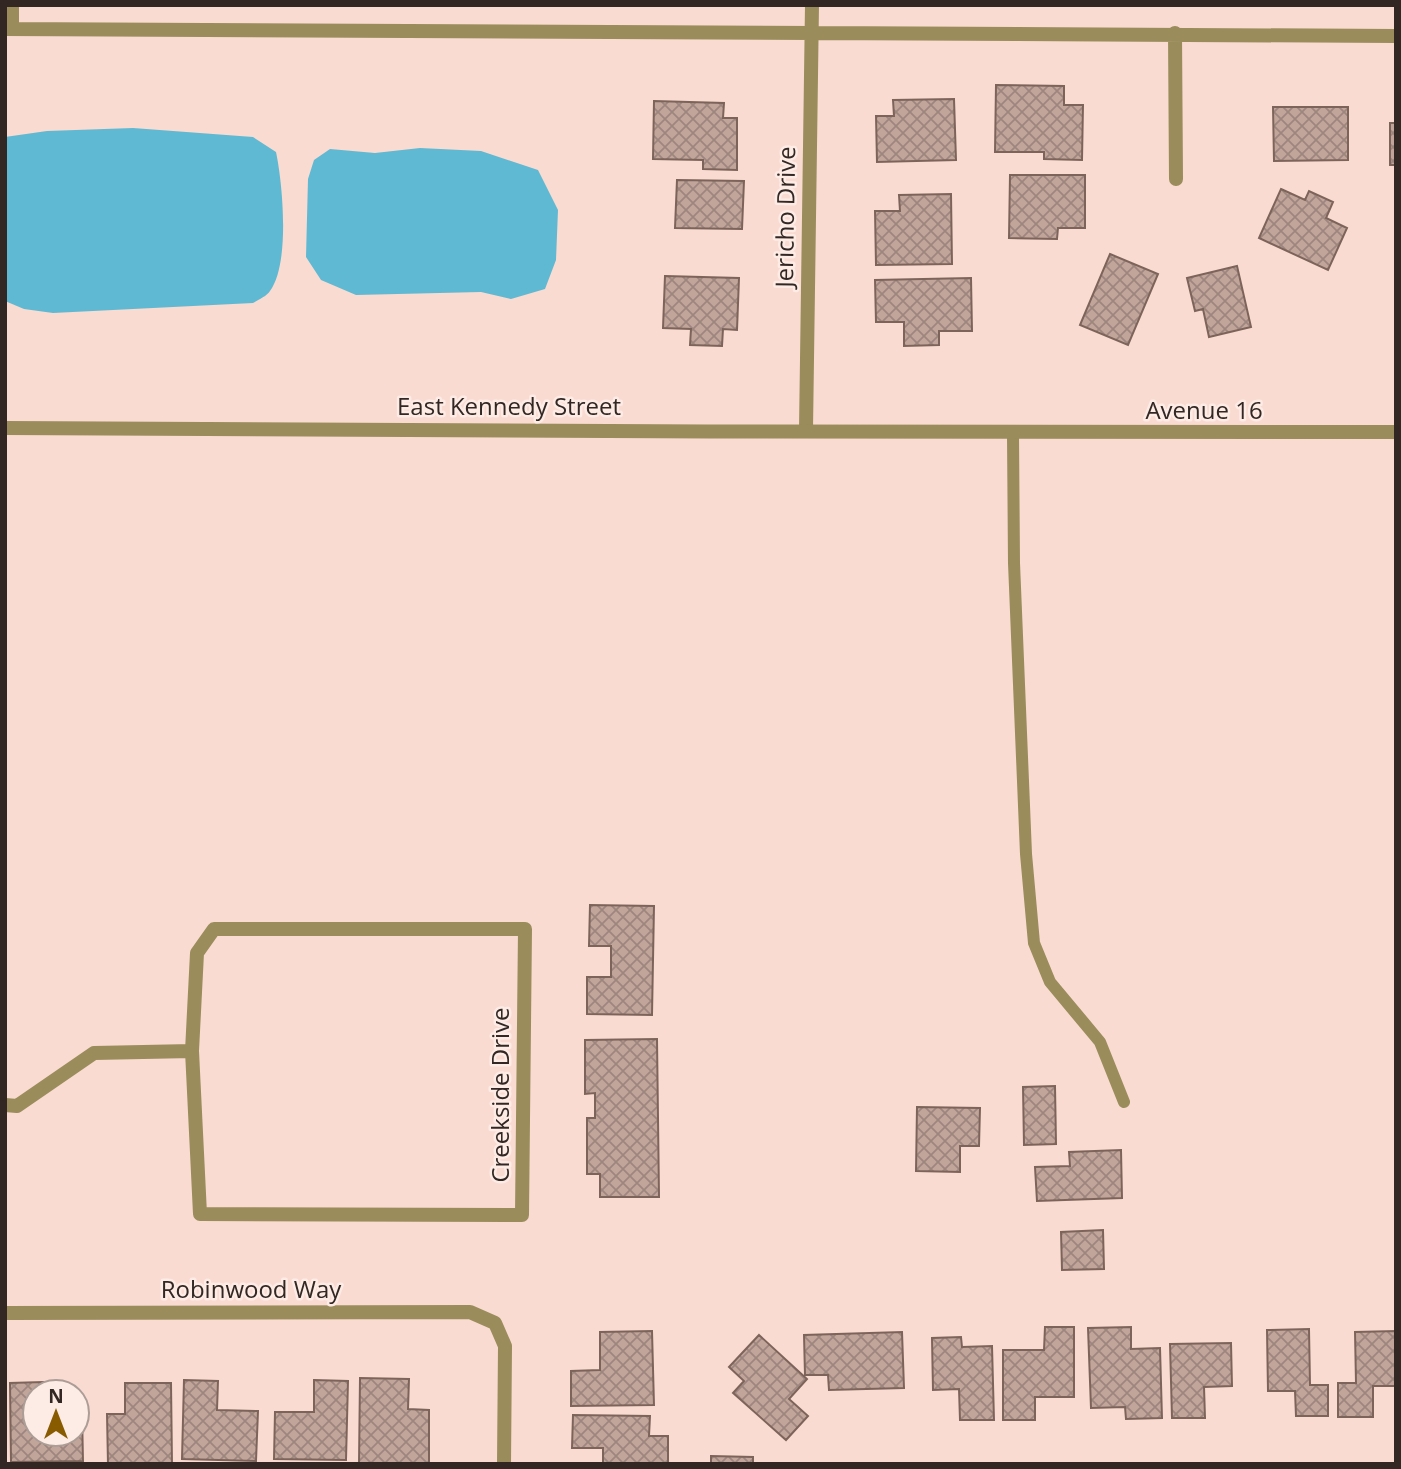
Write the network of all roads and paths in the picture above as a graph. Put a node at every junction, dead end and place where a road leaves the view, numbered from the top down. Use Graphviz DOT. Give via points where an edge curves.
graph roads {
  1 [pos="12,5"];
  2 [pos="812,5"];
  3 [pos="8,29"];
  4 [pos="810,31"];
  5 [pos="1175,33"];
  6 [pos="1396,36"];
  7 [pos="1176,179"];
  8 [pos="5,428"];
  9 [pos="806,430"];
  10 [pos="1396,432"];
  11 [pos="1013,435"];
  12 [pos="192,1051"];
  13 [pos="1125,1102"];
  14 [pos="5,1105"];
  15 [pos="5,1313"];
  16 [pos="504,1464"];
  1 -- 3 [label="street"];
  2 -- 4 [label="street, Jericho Drive"];
  3 -- 4 [label="street"];
  4 -- 5 [label="street"];
  4 -- 9 [label="street, Jericho Drive"];
  5 -- 6 [label="street"];
  5 -- 7 [label="street"];
  8 -- 9 [label="street, East Kennedy Street"];
  9 -- 11 [label="street, East Kennedy Street"];
  10 -- 11 [label="street, Avenue 16"];
  11 -- 13 [label="lane" via="1014,563 1034,943 1051,982 1100,1042"];
  12 -- 12 [label="street, Creekside Drive" via="197,953 214,929 525,929 522,1215 200,1214"];
  12 -- 14 [label="street" via="94,1053 18,1106"];
  15 -- 16 [label="street, Robinwood Way" via="470,1312 495,1323 505,1346"];
}
